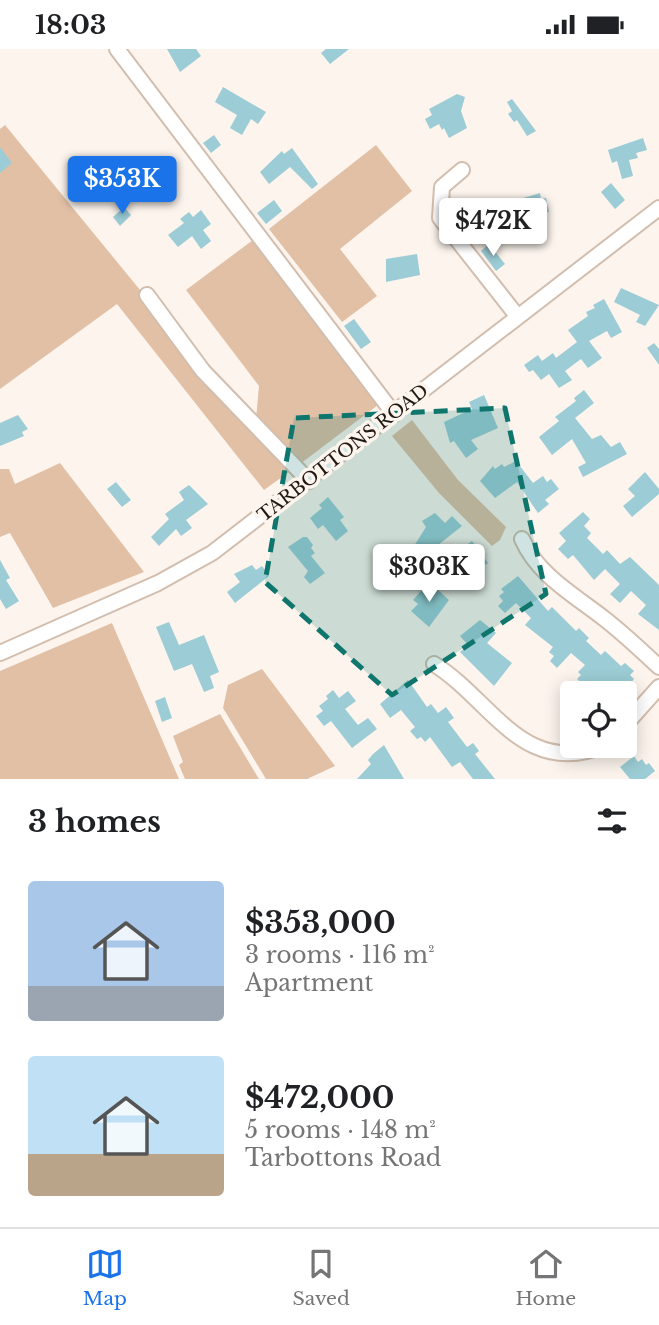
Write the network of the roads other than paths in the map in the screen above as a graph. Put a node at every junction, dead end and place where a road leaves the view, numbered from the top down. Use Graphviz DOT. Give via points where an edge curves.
graph roads {
  1 [pos="117,49"];
  2 [pos="462,170"];
  3 [pos="659,208"];
  4 [pos="147,295"];
  5 [pos="518,317"];
  6 [pos="394,414"];
  7 [pos="309,481"];
  8 [pos="522,539"];
  9 [pos="0,653"];
  10 [pos="434,664"];
  11 [pos="659,667"];
  12 [pos="659,687"];
  13 [pos="637,712"];
  14 [pos="503,742"];
  15 [pos="592,758"];
  16 [pos="583,767"];
  1 -- 6 [label="street"];
  2 -- 5 [label="street" via="442,187 440,218"];
  3 -- 5 [label="street, TARBOTTONS ROAD"];
  4 -- 7 [label="street" via="203,371"];
  5 -- 6 [label="street, TARBOTTONS ROAD"];
  6 -- 7 [label="street, TARBOTTONS ROAD"];
  7 -- 9 [label="street, TARBOTTONS ROAD" via="181,571"];
  8 -- 11 [label="street" via="544,572"];
  10 -- 14 [label="street" via="455,678"];
  12 -- 13 [label="street"];
  15 -- 16 [label="street"];
}
